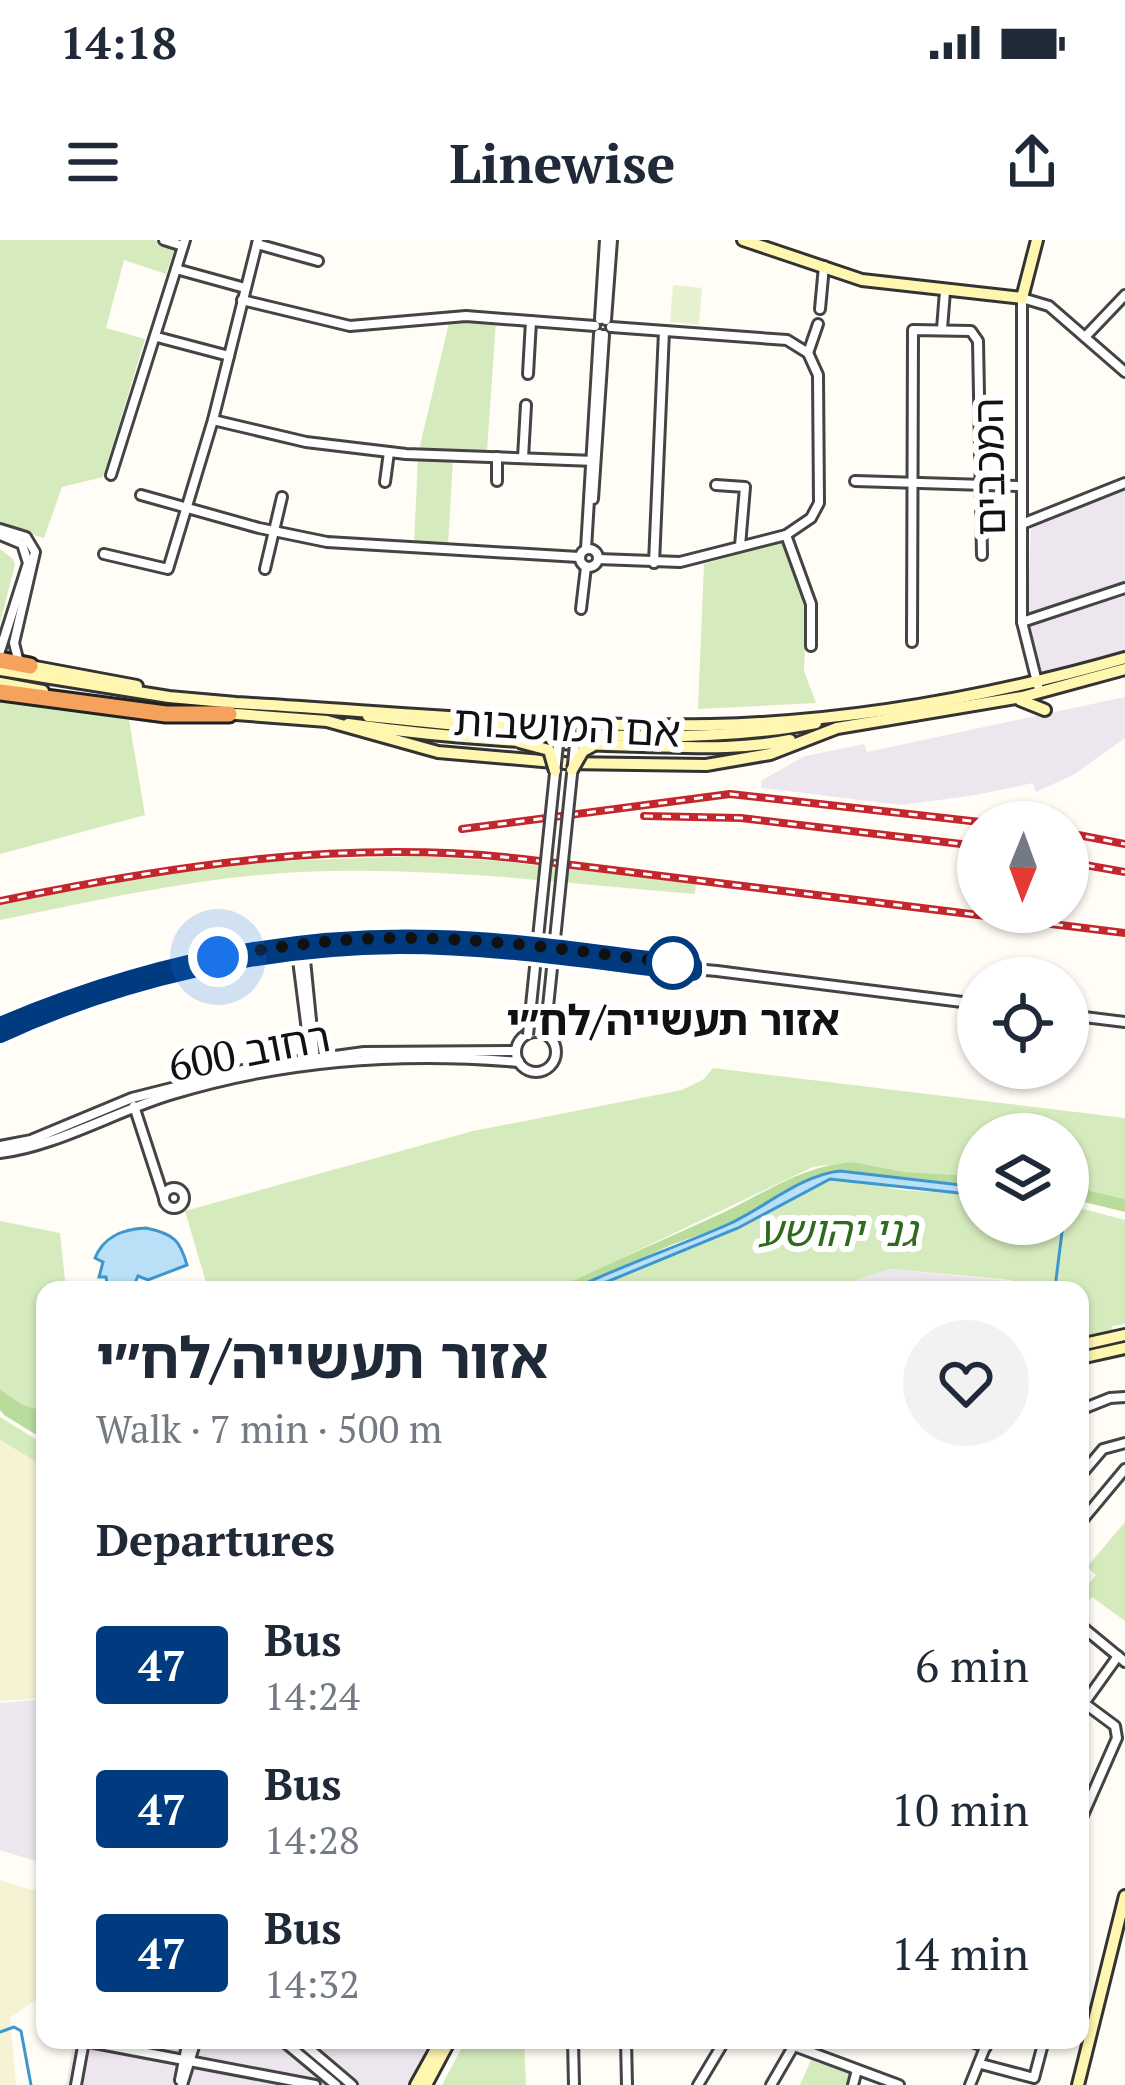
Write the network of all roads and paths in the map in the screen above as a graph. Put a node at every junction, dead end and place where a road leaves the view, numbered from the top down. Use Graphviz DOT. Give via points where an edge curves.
graph roads {
  1 [pos="164,240"];
  2 [pos="608,240"];
  3 [pos="742,240"];
  4 [pos="1037,240"];
  5 [pos="258,242"];
  6 [pos="184,243"];
  7 [pos="318,260"];
  8 [pos="824,266"];
  9 [pos="176,269"];
  10 [pos="244,288"];
  11 [pos="945,291"];
  12 [pos="1125,296"];
  13 [pos="1022,298"];
  14 [pos="242,300"];
  15 [pos="820,309"];
  16 [pos="531,321"];
  17 [pos="818,324"];
  18 [pos="602,327"];
  19 [pos="942,329"];
  20 [pos="664,331"];
  21 [pos="157,337"];
  22 [pos="1085,337"];
  23 [pos="808,353"];
  24 [pos="229,356"];
  25 [pos="1125,373"];
  26 [pos="528,374"];
  27 [pos="526,405"];
  28 [pos="213,420"];
  29 [pos="389,452"];
  30 [pos="497,458"];
  31 [pos="523,458"];
  32 [pos="592,461"];
  33 [pos="111,475"];
  34 [pos="1125,479"];
  35 [pos="385,482"];
  36 [pos="497,482"];
  37 [pos="855,482"];
  38 [pos="910,483"];
  39 [pos="716,485"];
  40 [pos="980,485"];
  41 [pos="1020,486"];
  42 [pos="141,495"];
  43 [pos="282,497"];
  44 [pos="187,507"];
  45 [pos="1022,524"];
  46 [pos="0,532"];
  47 [pos="274,532"];
  48 [pos="786,535"];
  49 [pos="740,545"];
  50 [pos="586,552"];
  51 [pos="104,554"];
  52 [pos="982,555"];
  53 [pos="598,560"];
  54 [pos="654,563"];
  55 [pos="586,567"];
  56 [pos="265,569"];
  57 [pos="1125,588"];
  58 [pos="581,610"];
  59 [pos="1022,622"];
  60 [pos="912,642"];
  61 [pos="811,646"];
  62 [pos="0,656"];
  63 [pos="1125,658"];
  64 [pos="30,666"];
  65 [pos="1125,669"];
  66 [pos="0,670"];
  67 [pos="0,683"];
  68 [pos="1039,688"];
  69 [pos="0,692"];
  70 [pos="187,699"];
  71 [pos="1011,699"];
  72 [pos="303,706"];
  73 [pos="1045,710"];
  74 [pos="229,713"];
  75 [pos="854,714"];
  76 [pos="327,721"];
  77 [pos="569,731"];
  78 [pos="812,735"];
  79 [pos="519,742"];
  80 [pos="558,744"];
  81 [pos="575,745"];
  82 [pos="594,746"];
  83 [pos="555,770"];
  84 [pos="572,770"];
  85 [pos="300,950"];
  86 [pos="325,950"];
  87 [pos="278,955"];
  88 [pos="694,969"];
  89 [pos="303,970"];
  90 [pos="957,1001"];
  91 [pos="1089,1018"];
  92 [pos="1125,1022"];
  93 [pos="0,1030"];
  94 [pos="528,1034"];
  95 [pos="545,1036"];
  96 [pos="310,1037"];
  97 [pos="514,1051"];
  98 [pos="336,1054"];
  99 [pos="390,1054"];
  100 [pos="312,1060"];
  101 [pos="290,1061"];
  102 [pos="519,1062"];
  103 [pos="134,1106"];
  104 [pos="0,1150"];
  105 [pos="159,1180"];
  106 [pos="172,1188"];
  107 [pos="164,1198"];
  108 [pos="1125,1335"];
  109 [pos="1089,1341"];
  110 [pos="1125,1348"];
  111 [pos="1089,1356"];
  112 [pos="1125,1396"];
  113 [pos="1089,1407"];
  114 [pos="1125,1444"];
  115 [pos="1089,1465"];
  116 [pos="1125,1468"];
  117 [pos="1089,1512"];
  118 [pos="1089,1632"];
  119 [pos="1121,1659"];
  120 [pos="1089,1698"];
  121 [pos="1089,1710"];
  122 [pos="1089,1803"];
  123 [pos="1125,1897"];
  124 [pos="1089,2041"];
  125 [pos="83,2049"];
  126 [pos="127,2049"];
  127 [pos="190,2049"];
  128 [pos="293,2049"];
  129 [pos="309,2049"];
  130 [pos="438,2049"];
  131 [pos="442,2049"];
  132 [pos="573,2049"];
  133 [pos="626,2049"];
  134 [pos="720,2049"];
  135 [pos="792,2049"];
  136 [pos="796,2049"];
  137 [pos="985,2049"];
  138 [pos="1042,2049"];
  139 [pos="1087,2049"];
  140 [pos="187,2060"];
  141 [pos="981,2064"];
  142 [pos="857,2070"];
  143 [pos="247,2071"];
  144 [pos="314,2084"];
  145 [pos="76,2085"];
  146 [pos="180,2085"];
  147 [pos="244,2085"];
  148 [pos="336,2085"];
  149 [pos="352,2085"];
  150 [pos="413,2085"];
  151 [pos="426,2085"];
  152 [pos="574,2085"];
  153 [pos="627,2085"];
  154 [pos="698,2085"];
  155 [pos="771,2085"];
  156 [pos="853,2085"];
  157 [pos="899,2085"];
  158 [pos="970,2085"];
  159 [pos="1078,2085"];
  1 -- 6 [label="street"];
  2 -- 18 [label="street"];
  3 -- 8 [label="main road"];
  4 -- 13 [label="main road, המכבים"];
  5 -- 7 [label="street"];
  5 -- 10 [label="street"];
  6 -- 9 [label="street"];
  8 -- 11 [label="main road" via="862,280"];
  8 -- 15 [label="street"];
  9 -- 10 [label="street"];
  9 -- 21 [label="street"];
  10 -- 14 [label="street"];
  11 -- 13 [label="main road"];
  11 -- 19 [label="street"];
  12 -- 22 [label="street"];
  13 -- 22 [label="street" via="1049,306"];
  13 -- 41 [label="street, המכבים"];
  14 -- 16 [label="street" via="350,326 466,316"];
  14 -- 24 [label="street"];
  16 -- 18 [label="street"];
  16 -- 26 [label="street"];
  17 -- 23 [label="street"];
  18 -- 20 [label="street"];
  18 -- 32 [label="street"];
  19 -- 38 [label="street" via="911,336"];
  19 -- 40 [label="street" via="970,331 978,341"];
  20 -- 23 [label="street" via="787,340"];
  20 -- 54 [label="street"];
  21 -- 24 [label="street"];
  21 -- 33 [label="street"];
  22 -- 25 [label="street"];
  23 -- 48 [label="street" via="820,393 819,503"];
  24 -- 28 [label="street"];
  27 -- 31 [label="street"];
  28 -- 29 [label="street"];
  28 -- 44 [label="street"];
  29 -- 30 [label="street"];
  29 -- 35 [label="street"];
  30 -- 31 [label="street"];
  30 -- 36 [label="street"];
  31 -- 32 [label="street"];
  32 -- 50 [label="street"];
  34 -- 45 [label="street"];
  37 -- 38 [label="street"];
  38 -- 40 [label="street"];
  38 -- 60 [label="street"];
  39 -- 49 [label="street" via="746,487"];
  40 -- 41 [label="street"];
  40 -- 52 [label="street"];
  41 -- 45 [label="street, המכבים"];
  42 -- 44 [label="street"];
  43 -- 47 [label="street"];
  44 -- 47 [label="street"];
  44 -- 51 [label="street" via="168,569"];
  45 -- 59 [label="street, המכבים"];
  46 -- 62 [label="street" via="28,556"];
  46 -- 64 [label="street" via="26,538 34,552 13,648"];
  47 -- 50 [label="street" via="348,545"];
  47 -- 56 [label="street"];
  48 -- 49 [label="street"];
  48 -- 61 [label="street" via="811,604"];
  49 -- 54 [label="street"];
  50 -- 53 [label="street"];
  50 -- 55 [label="street"];
  53 -- 54 [label="street"];
  53 -- 55 [label="street"];
  55 -- 58 [label="street"];
  57 -- 59 [label="street"];
  59 -- 68 [label="street, המכבים"];
  62 -- 64 [label="highway"];
  63 -- 68 [label="main road, אם המושבות"];
  64 -- 70 [label="main road"];
  65 -- 68 [label="main road, אם המושבות"];
  66 -- 70 [label="main road, אם המושבות"];
  67 -- 74 [label="main road, אם המושבות"];
  68 -- 71 [label="main road, אם המושבות"];
  68 -- 75 [label="main road, אם המושבות"];
  69 -- 74 [label="highway" via="166,714"];
  70 -- 72 [label="main road, אם המושבות"];
  71 -- 73 [label="main road"];
  71 -- 78 [label="main road, אם המושבות"];
  72 -- 75 [label="main road, אם המושבות" via="714,725"];
  72 -- 77 [label="main road"];
  74 -- 76 [label="main road, אם המושבות"];
  75 -- 77 [label="main road" via="692,735"];
  76 -- 78 [label="main road, אם המושבות" via="438,752 565,763 706,765 770,754"];
  76 -- 79 [label="main road"];
  77 -- 80 [label="street, bridge"];
  77 -- 81 [label="street, bridge"];
  78 -- 82 [label="main road" via="728,747"];
  79 -- 80 [label="main road, bridge"];
  79 -- 83 [label="main road, bridge" via="549,750"];
  80 -- 81 [label="main road, bridge"];
  80 -- 83 [label="street, bridge"];
  81 -- 82 [label="main road, bridge"];
  81 -- 84 [label="street, bridge"];
  82 -- 84 [label="main road, bridge"];
  83 -- 94 [label="street, bridge"];
  84 -- 95 [label="street, bridge"];
  85 -- 86 [label="street"];
  85 -- 87 [label="street"];
  85 -- 88 [label="street" via="359,939 461,940"];
  85 -- 89 [label="street"];
  85 -- 93 [label="street" via="151,973"];
  86 -- 88 [label="street" via="461,947"];
  86 -- 89 [label="street"];
  87 -- 89 [label="street"];
  87 -- 93 [label="street" via="152,980"];
  88 -- 90 [label="street"];
  89 -- 96 [label="street"];
  91 -- 92 [label="street"];
  94 -- 95 [label="street, bridge"];
  94 -- 97 [label="street"];
  95 -- 102 [label="street" via="557,1046 555,1062 535,1070"];
  96 -- 98 [label="street"];
  96 -- 100 [label="street"];
  96 -- 101 [label="street"];
  97 -- 99 [label="street, רחוב 600"];
  97 -- 102 [label="street"];
  98 -- 99 [label="street, רחוב 600"];
  98 -- 100 [label="street, רחוב 600"];
  99 -- 100 [label="street, רחוב 600"];
  99 -- 102 [label="street, רחוב 600"];
  100 -- 101 [label="street, רחוב 600"];
  100 -- 103 [label="street, רחוב 600"];
  101 -- 104 [label="street, רחוב 600" via="174,1085"];
  103 -- 104 [label="street, רחוב 600" via="34,1147"];
  103 -- 105 [label="street"];
  105 -- 106 [label="street"];
  105 -- 107 [label="street"];
  106 -- 107 [label="street"];
  106 -- 107 [label="street" via="183,1192 181,1205 172,1208"];
  108 -- 109 [label="main road"];
  110 -- 111 [label="main road"];
  112 -- 113 [label="street"];
  114 -- 115 [label="street" via="1103,1449"];
  116 -- 117 [label="street"];
  118 -- 119 [label="street"];
  119 -- 120 [label="street"];
  121 -- 122 [label="street" via="1114,1726 1117,1738"];
  123 -- 124 [label="main road"];
  125 -- 145 [label="street"];
  126 -- 140 [label="street"];
  127 -- 140 [label="street"];
  128 -- 148 [label="street"];
  129 -- 149 [label="street"];
  130 -- 150 [label="main road"];
  131 -- 151 [label="main road"];
  132 -- 152 [label="street"];
  133 -- 153 [label="street"];
  134 -- 154 [label="street"];
  135 -- 155 [label="street"];
  136 -- 142 [label="street"];
  137 -- 141 [label="street"];
  138 -- 141 [label="street" via="1034,2078"];
  139 -- 159 [label="main road"];
  140 -- 143 [label="street"];
  140 -- 146 [label="street"];
  141 -- 158 [label="street"];
  142 -- 156 [label="street"];
  142 -- 157 [label="street"];
  143 -- 144 [label="street"];
  143 -- 147 [label="street"];
}
